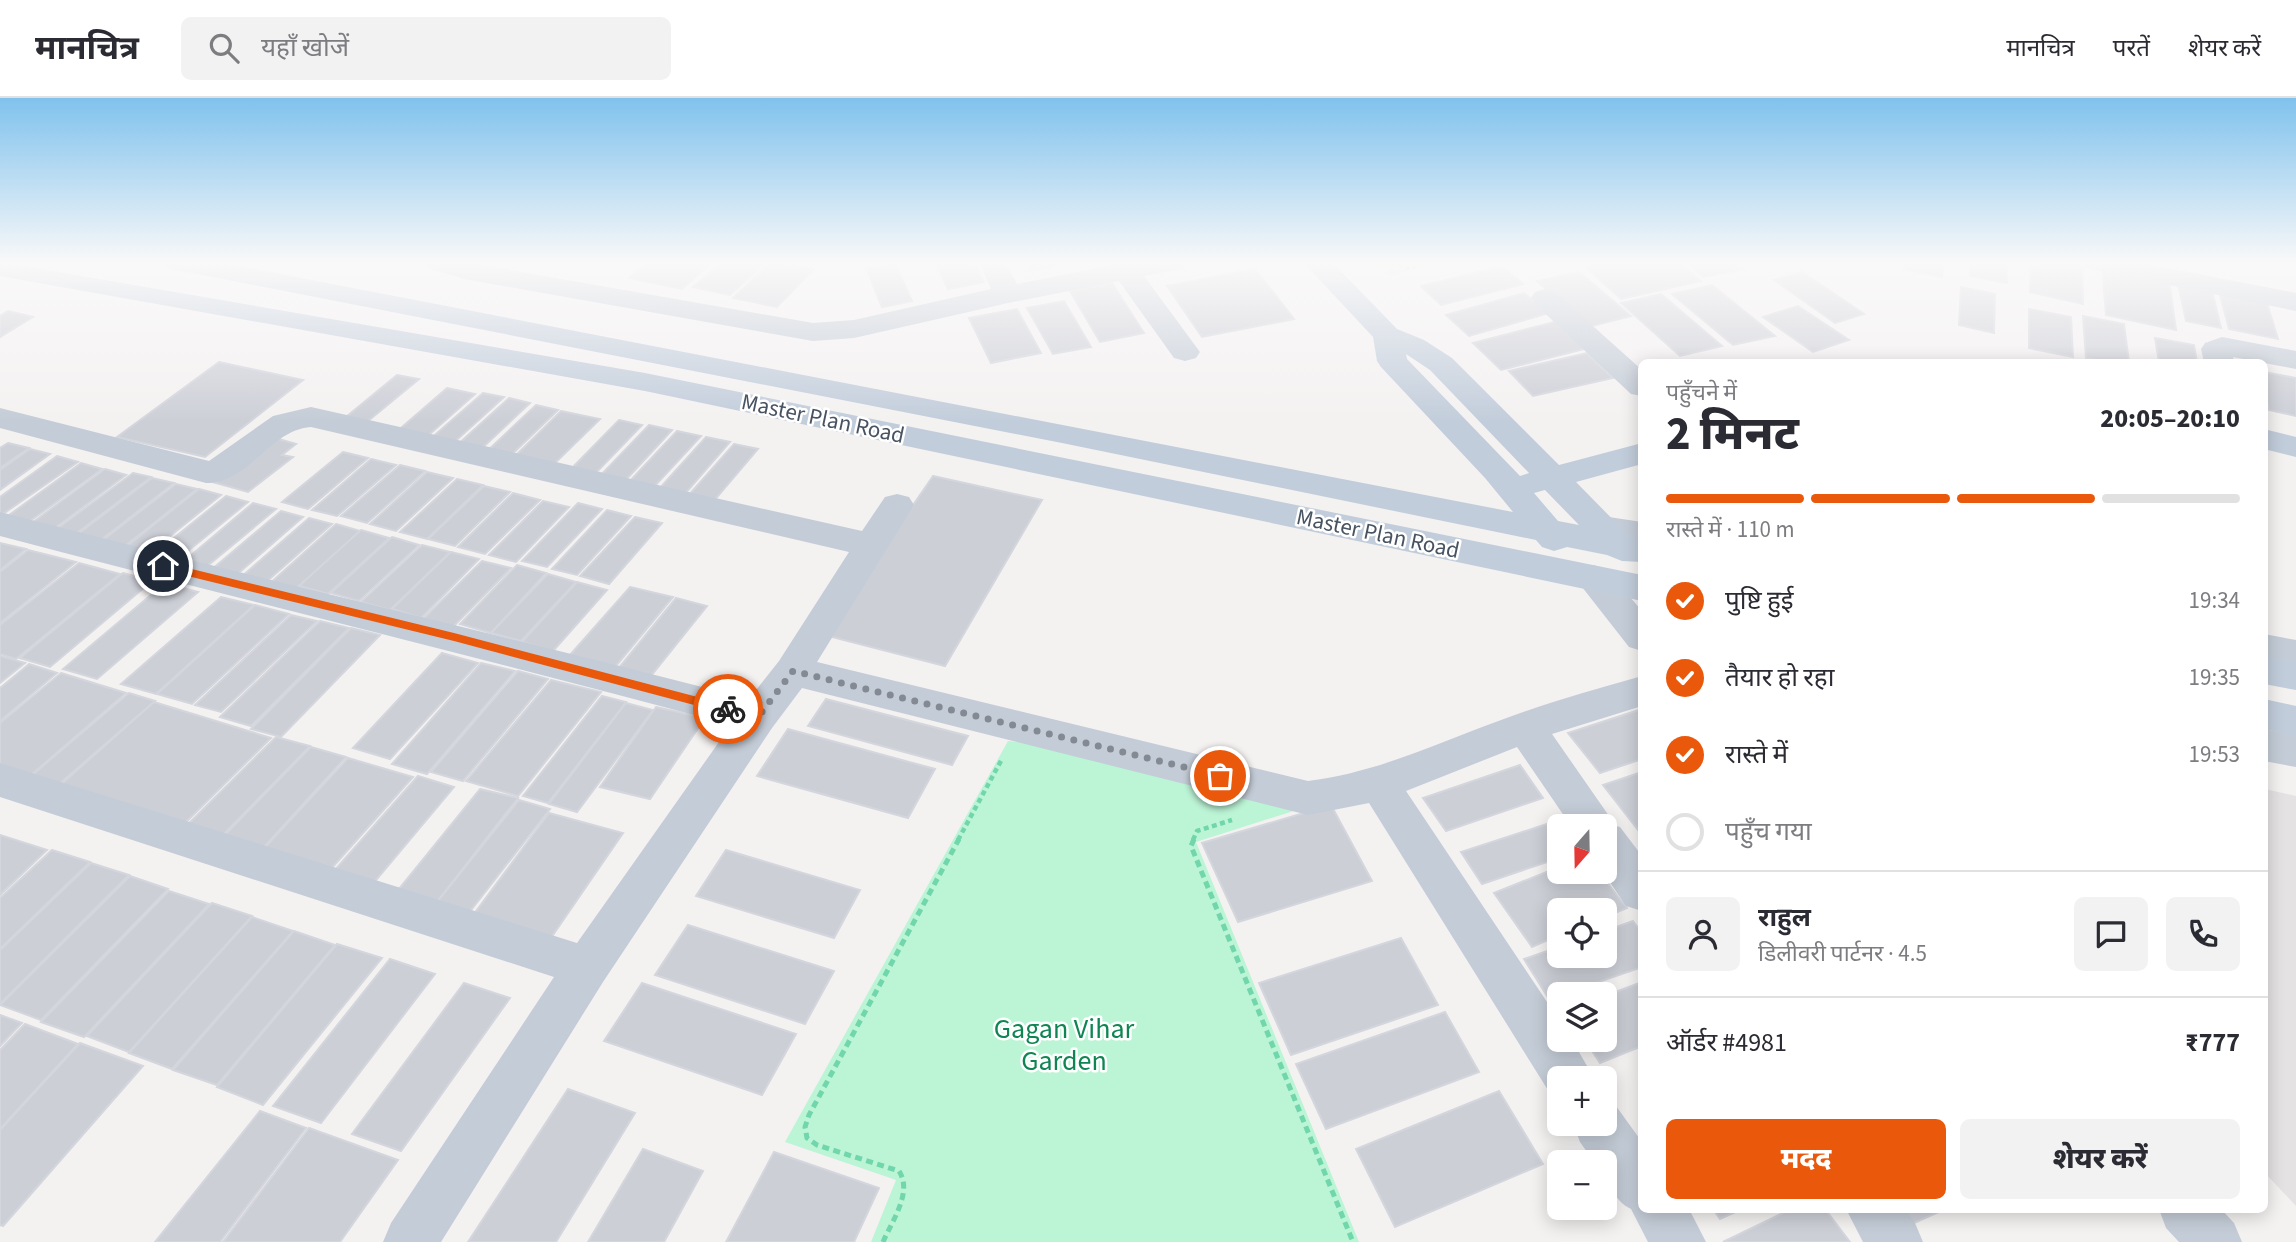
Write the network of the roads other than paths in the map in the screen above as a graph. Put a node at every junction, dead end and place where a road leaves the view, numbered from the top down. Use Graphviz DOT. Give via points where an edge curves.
graph roads {
  1 [pos="268,315"];
  2 [pos="453,315"];
  3 [pos="718,315"];
  4 [pos="914,315"];
  5 [pos="1159,315"];
  6 [pos="1368,315"];
  7 [pos="1564,315"];
  8 [pos="1387,335"];
  9 [pos="1185,352"];
  10 [pos="2219,359"];
  11 [pos="2296,360"];
  12 [pos="1638,383"];
  13 [pos="0,418"];
  14 [pos="2268,440"];
  15 [pos="2296,447"];
  16 [pos="1638,454"];
  17 [pos="1554,479"];
  18 [pos="1510,486"];
  19 [pos="897,505"];
  20 [pos="1424,508"];
  21 [pos="0,524"];
  22 [pos="1546,532"];
  23 [pos="1626,539"];
  24 [pos="871,545"];
  25 [pos="1638,562"];
  26 [pos="1593,578"];
  27 [pos="1638,587"];
  28 [pos="1638,632"];
  29 [pos="2268,649"];
  30 [pos="2296,654"];
  31 [pos="793,671"];
  32 [pos="2268,671"];
  33 [pos="2296,676"];
  34 [pos="1638,692"];
  35 [pos="2268,715"];
  36 [pos="758,717"];
  37 [pos="2296,721"];
  38 [pos="1525,727"];
  39 [pos="2268,746"];
  40 [pos="2296,751"];
  41 [pos="0,780"];
  42 [pos="1378,783"];
  43 [pos="1587,814"];
  44 [pos="1617,857"];
  45 [pos="1638,886"];
  46 [pos="587,967"];
  47 [pos="1561,1066"];
  48 [pos="1606,1136"];
  49 [pos="1638,1181"];
  50 [pos="1660,1213"];
  51 [pos="1875,1213"];
  52 [pos="2189,1213"];
  53 [pos="410,1242"];
  54 [pos="1679,1242"];
  55 [pos="1896,1242"];
  56 [pos="2215,1242"];
  1 -- 26 [label="main road, Master Plan Road" via="645,382"];
  2 -- 20 [label="main road, Master Plan Road"];
  3 -- 4 [label="street" via="813,332 854,329"];
  5 -- 9 [label="street"];
  6 -- 8 [label="main road"];
  7 -- 12 [label="street"];
  8 -- 17 [label="main road" via="1441,364"];
  8 -- 18 [label="main road" via="1392,361"];
  10 -- 11 [label="street" via="2216,349 2222,346"];
  13 -- 24 [label="street" via="215,472 282,424 300,416 311,417"];
  14 -- 15 [label="main road"];
  16 -- 17 [label="main road"];
  17 -- 18 [label="main road"];
  17 -- 23 [label="main road"];
  18 -- 20 [label="main road"];
  18 -- 22 [label="main road"];
  19 -- 24 [label="street"];
  20 -- 22 [label="main road, Master Plan Road"];
  21 -- 36 [label="street"];
  22 -- 23 [label="main road, Master Plan Road"];
  22 -- 26 [label="main road"];
  23 -- 25 [label="main road"];
  24 -- 31 [label="street"];
  26 -- 27 [label="main road, Master Plan Road"];
  26 -- 28 [label="street"];
  29 -- 30 [label="street"];
  31 -- 36 [label="street"];
  31 -- 42 [label="street" via="1308,798 1340,795"];
  32 -- 33 [label="main road"];
  34 -- 38 [label="street"];
  35 -- 37 [label="main road"];
  36 -- 46 [label="street"];
  38 -- 42 [label="street"];
  38 -- 43 [label="street"];
  39 -- 40 [label="street"];
  41 -- 46 [label="street"];
  42 -- 47 [label="street"];
  44 -- 45 [label="street"];
  46 -- 53 [label="street"];
  48 -- 49 [label="street"];
  50 -- 54 [label="street"];
  51 -- 55 [label="street"];
  52 -- 56 [label="street"];
}
